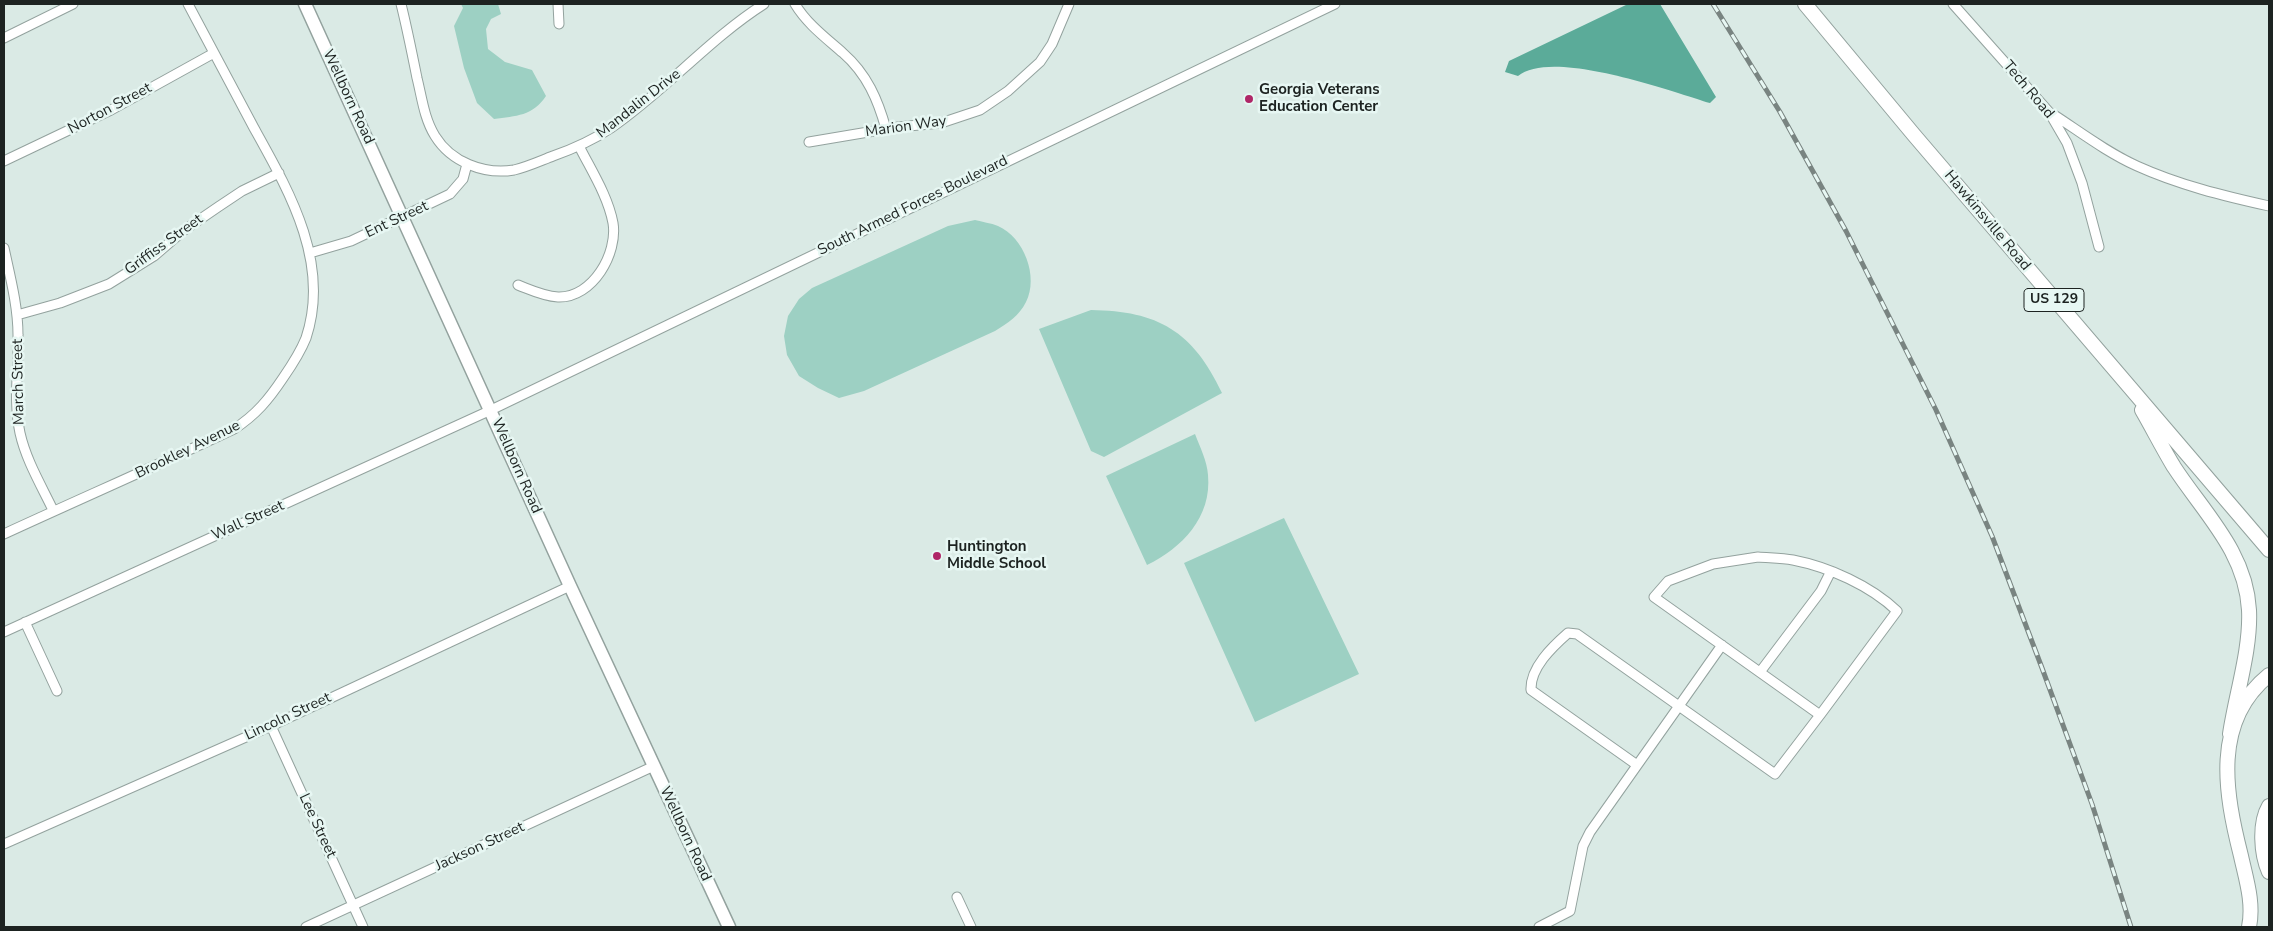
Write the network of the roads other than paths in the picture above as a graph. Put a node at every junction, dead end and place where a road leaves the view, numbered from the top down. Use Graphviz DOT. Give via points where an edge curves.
graph roads {
  1 [pos="73,4"];
  2 [pos="188,4"];
  3 [pos="305,4"];
  4 [pos="401,4"];
  5 [pos="558,4"];
  6 [pos="764,4"];
  7 [pos="795,4"];
  8 [pos="1069,4"];
  9 [pos="1335,4"];
  10 [pos="1806,4"];
  11 [pos="1953,4"];
  12 [pos="1314,8"];
  13 [pos="559,24"];
  14 [pos="4,38"];
  15 [pos="214,53"];
  16 [pos="2049,112"];
  17 [pos="886,129"];
  18 [pos="809,142"];
  19 [pos="580,146"];
  20 [pos="4,161"];
  21 [pos="467,164"];
  22 [pos="279,173"];
  23 [pos="2269,206"];
  24 [pos="402,217"];
  25 [pos="2099,247"];
  26 [pos="4,248"];
  27 [pos="310,253"];
  28 [pos="518,285"];
  29 [pos="17,315"];
  30 [pos="2127,383"];
  31 [pos="492,410"];
  32 [pos="54,510"];
  33 [pos="4,534"];
  34 [pos="2269,550"];
  35 [pos="1831,571"];
  36 [pos="570,586"];
  37 [pos="25,622"];
  38 [pos="4,632"];
  39 [pos="1722,645"];
  40 [pos="1760,672"];
  41 [pos="2269,675"];
  42 [pos="57,691"];
  43 [pos="1679,706"];
  44 [pos="1820,715"];
  45 [pos="271,726"];
  46 [pos="2230,734"];
  47 [pos="1637,764"];
  48 [pos="654,766"];
  49 [pos="2269,806"];
  50 [pos="4,844"];
  51 [pos="2269,872"];
  52 [pos="957,897"];
  53 [pos="353,905"];
  54 [pos="306,927"];
  55 [pos="363,927"];
  56 [pos="729,927"];
  57 [pos="970,927"];
  58 [pos="1539,927"];
  59 [pos="2249,927"];
  1 -- 14 [label="street"];
  2 -- 15 [label="street, Brookley Avenue"];
  3 -- 24 [label="street, Wellborn Road"];
  4 -- 21 [label="street, Mandalin Drive" via="425,114 445,148"];
  5 -- 13 [label="street"];
  6 -- 19 [label="street, Mandalin Drive" via="639,108"];
  7 -- 17 [label="street" via="815,29 863,74 880,106"];
  8 -- 17 [label="street, Marion Way" via="1046,54 1033,70 1002,96 961,118"];
  9 -- 12 [label="street, South Armed Forces Boulevard"];
  10 -- 30 [label="main road, Hawkinsville Road / US 129" via="1920,143"];
  11 -- 16 [label="street, Tech Road"];
  12 -- 31 [label="street, South Armed Forces Boulevard"];
  15 -- 20 [label="street, Norton Street" via="111,110"];
  15 -- 22 [label="street, Brookley Avenue"];
  16 -- 23 [label="street" via="2107,150 2143,168 2212,194"];
  16 -- 25 [label="street, Tech Road" via="2067,143 2082,183"];
  17 -- 18 [label="street, Marion Way"];
  19 -- 21 [label="street, Mandalin Drive" via="514,170 488,171"];
  19 -- 28 [label="street" via="610,209 614,240 609,256 590,284 576,292 560,297"];
  21 -- 24 [label="street, Ent Street" via="463,179 450,194"];
  22 -- 27 [label="street, Brookley Avenue" via="299,214"];
  22 -- 29 [label="street, Griffiss Street" via="226,201 154,256 109,284"];
  24 -- 27 [label="street, Ent Street" via="351,241"];
  24 -- 31 [label="street, Wellborn Road"];
  26 -- 29 [label="street, March Street"];
  27 -- 32 [label="street, Brookley Avenue" via="313,296 306,338 276,390 257,412 234,429 98,493"];
  29 -- 32 [label="street, March Street" via="16,396 20,435 28,459"];
  30 -- 34 [label="main road, Hawkinsville Road / US 129"];
  30 -- 46 [label="main road" via="2174,466 2226,539 2241,570 2249,608 2248,631"];
  31 -- 36 [label="street, Wellborn Road"];
  31 -- 37 [label="street, Wall Street"];
  32 -- 33 [label="street, Brookley Avenue"];
  35 -- 39 [label="street" via="1793,560 1758,557 1713,564 1668,581 1654,597"];
  35 -- 40 [label="street" via="1821,592"];
  35 -- 44 [label="street" via="1884,598 1897,611"];
  36 -- 45 [label="street, Lincoln Street"];
  36 -- 48 [label="street, Wellborn Road"];
  37 -- 38 [label="street, Wall Street"];
  37 -- 42 [label="street"];
  39 -- 40 [label="street"];
  39 -- 43 [label="street"];
  40 -- 44 [label="street"];
  41 -- 46 [label="main road" via="2253,691"];
  43 -- 44 [label="street" via="1775,774"];
  43 -- 47 [label="street"];
  43 -- 47 [label="street" via="1577,634 1568,634 1554,645 1531,679 1531,690"];
  45 -- 50 [label="street, Lincoln Street"];
  45 -- 53 [label="street, Lee Street"];
  46 -- 59 [label="main road" via="2228,792 2250,895"];
  47 -- 58 [label="street" via="1583,846 1570,911"];
  48 -- 53 [label="street, Jackson Street"];
  48 -- 56 [label="street, Wellborn Road"];
  49 -- 51 [label="main road" via="2263,834"];
  52 -- 57 [label="street"];
  53 -- 54 [label="street, Jackson Street"];
  53 -- 55 [label="street, Lee Street"];
}
